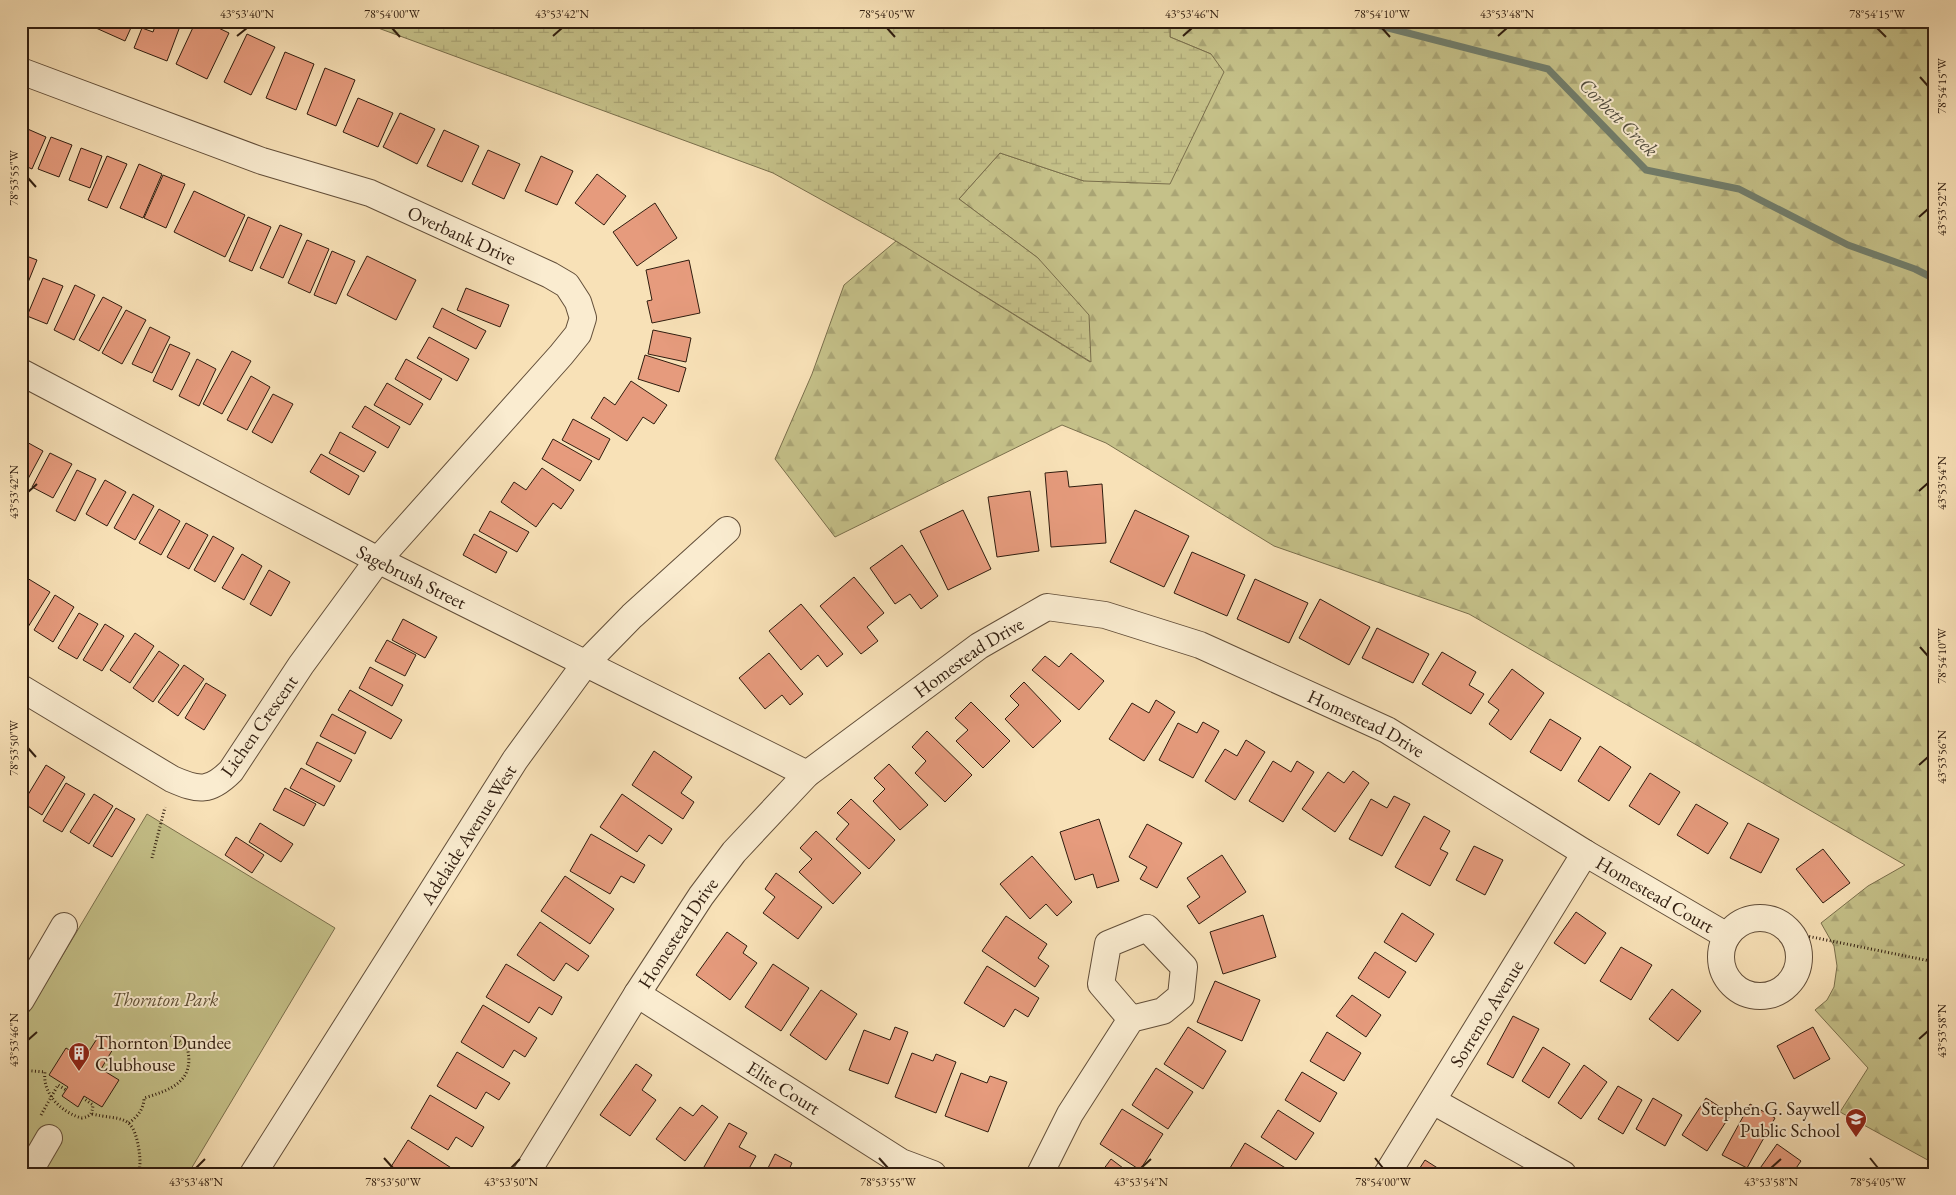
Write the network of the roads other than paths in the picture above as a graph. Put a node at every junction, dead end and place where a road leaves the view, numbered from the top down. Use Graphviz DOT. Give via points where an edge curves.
graph roads {
  1 [pos="21,71"];
  2 [pos="21,372"];
  3 [pos="727,530"];
  4 [pos="378,560"];
  5 [pos="585,664"];
  6 [pos="21,688"];
  7 [pos="807,774"];
  8 [pos="1585,853"];
  9 [pos="64,926"];
  10 [pos="1727,936"];
  11 [pos="637,994"];
  12 [pos="21,1000"];
  13 [pos="1131,1019"];
  14 [pos="1433,1101"];
  15 [pos="44,1129"];
  16 [pos="28,1174"];
  17 [pos="253,1174"];
  18 [pos="526,1174"];
  19 [pos="933,1174"];
  20 [pos="1040,1174"];
  21 [pos="1387,1174"];
  22 [pos="1563,1174"];
  1 -- 4 [label="street, Overbank Drive" via="262,161 370,193 550,274 567,285 583,318 578,334"];
  2 -- 4 [label="street, Sagebrush Street"];
  3 -- 5 [label="street, Adelaide Avenue West" via="632,616"];
  4 -- 5 [label="street, Sagebrush Street"];
  4 -- 6 [label="street, Lichen Crescent" via="219,783 204,788 189,787 172,779"];
  5 -- 7 [label="street, Sagebrush Street"];
  5 -- 17 [label="street, Adelaide Avenue West" via="515,760"];
  7 -- 8 [label="street, Homestead Drive" via="979,646 1047,607 1106,615 1200,645 1378,726"];
  7 -- 11 [label="street, Homestead Drive" via="729,859"];
  8 -- 10 [label="street, Homestead Court"];
  8 -- 14 [label="street, Sorrento Avenue"];
  9 -- 12 [label="street"];
  10 -- 10 [label="street, Homestead Court" via="1737,925 1751,919 1766,918 1781,923 1792,934 1798,948 1799,963 1794,977 1769,995 1754,996 1739,990 1728,980 1722,966 1721,950"];
  11 -- 18 [label="street, Homestead Drive"];
  11 -- 19 [label="street, Elite Court" via="901,1162"];
  13 -- 20 [label="street" via="1070,1114"];
  14 -- 21 [label="street, Sorrento Avenue"];
  14 -- 22 [label="street"];
  15 -- 16 [label="street"];
}
